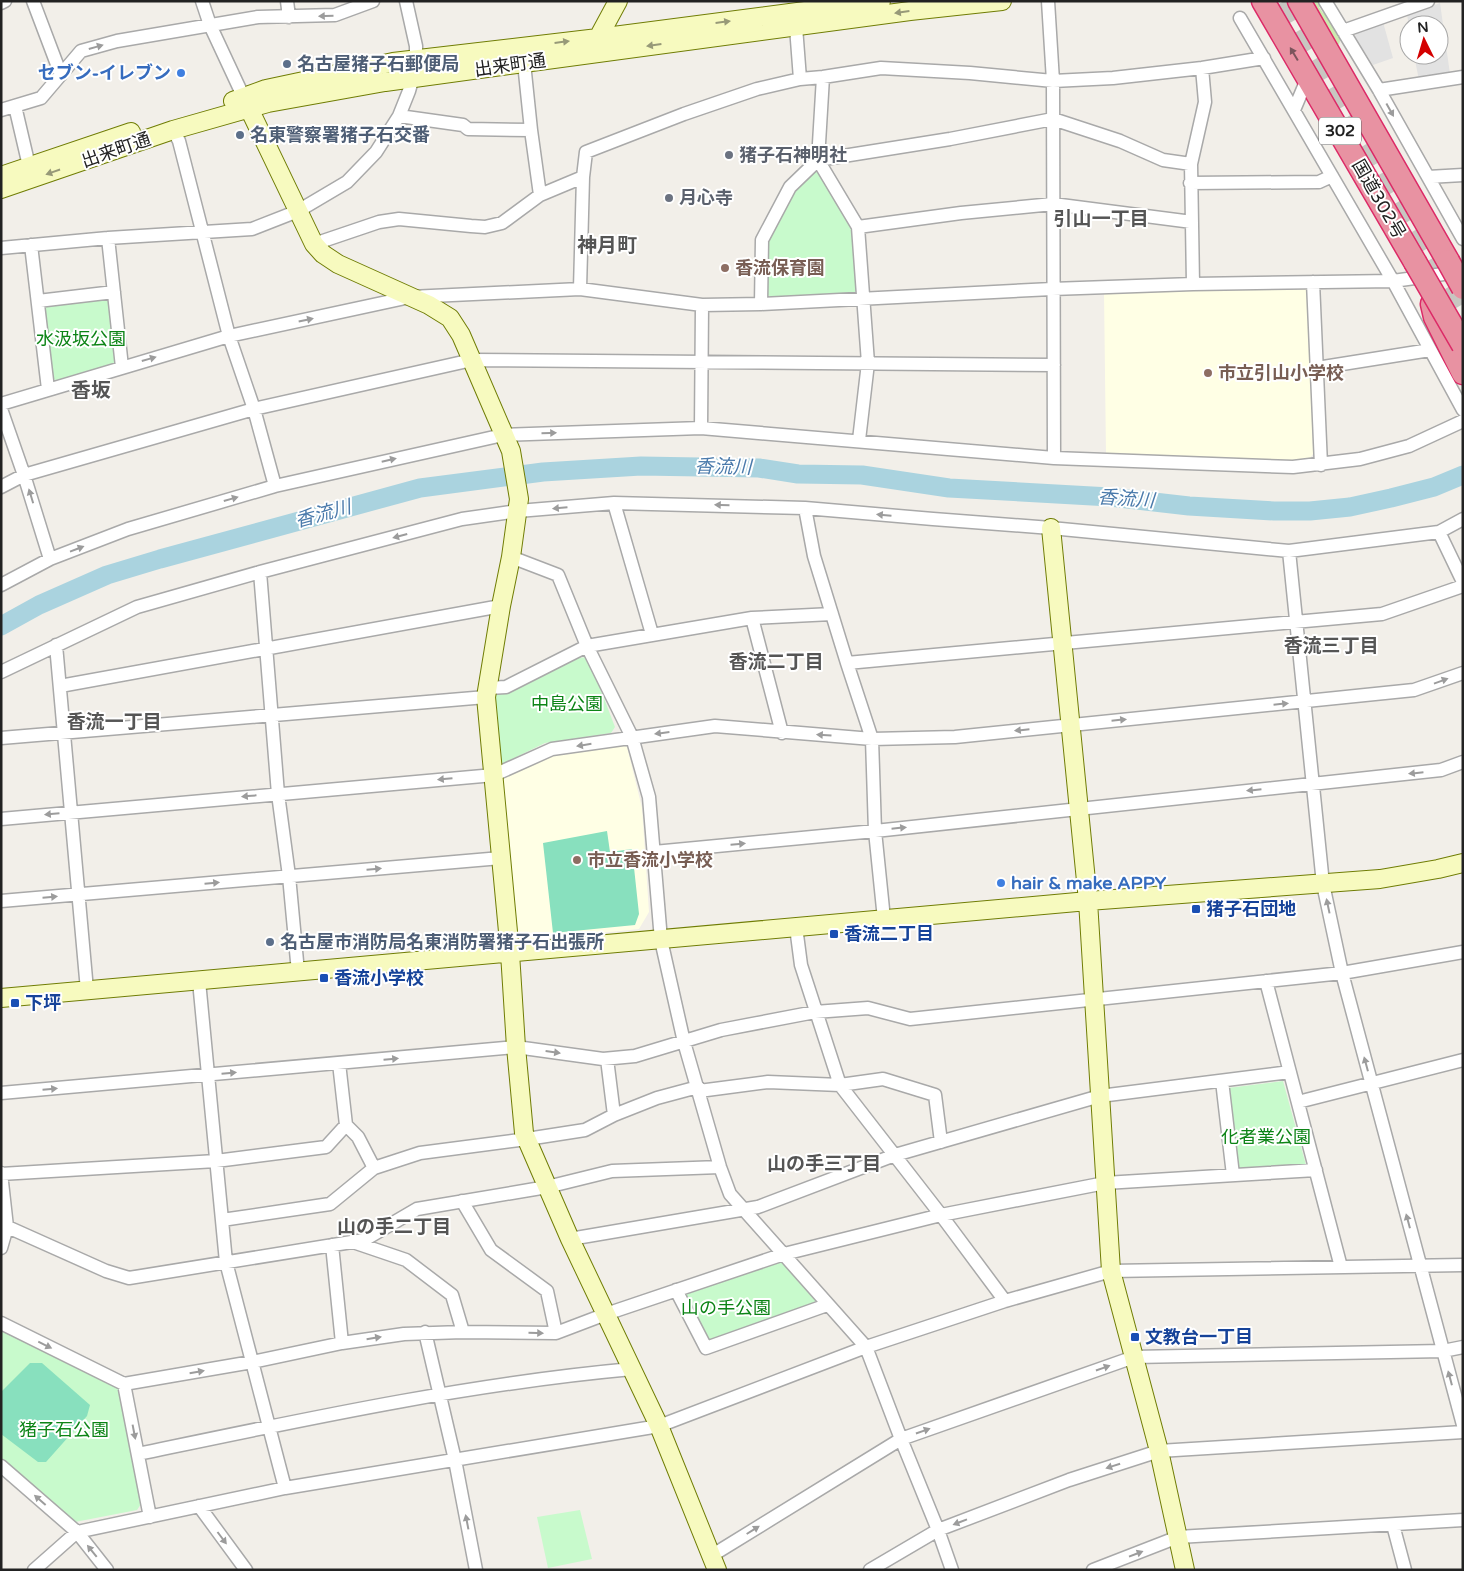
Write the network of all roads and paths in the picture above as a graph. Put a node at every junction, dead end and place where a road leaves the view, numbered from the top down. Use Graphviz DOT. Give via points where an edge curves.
graph roads {
  1 [pos="32,1"];
  2 [pos="202,1"];
  3 [pos="287,1"];
  4 [pos="372,1"];
  5 [pos="406,1"];
  6 [pos="618,1"];
  7 [pos="881,1"];
  8 [pos="1002,1"];
  9 [pos="1048,1"];
  10 [pos="1264,1"];
  11 [pos="1299,1"];
  12 [pos="1428,1"];
  13 [pos="823,5"];
  14 [pos="1325,5"];
  15 [pos="289,17"];
  16 [pos="1240,18"];
  17 [pos="210,25"];
  18 [pos="796,27"];
  19 [pos="1343,31"];
  20 [pos="598,38"];
  21 [pos="1324,46"];
  22 [pos="1356,54"];
  23 [pos="579,55"];
  24 [pos="1264,58"];
  25 [pos="524,63"];
  26 [pos="1202,68"];
  27 [pos="415,69"];
  28 [pos="61,75"];
  29 [pos="823,77"];
  30 [pos="1308,77"];
  31 [pos="1463,77"];
  32 [pos="800,78"];
  33 [pos="1053,81"];
  34 [pos="1379,90"];
  35 [pos="246,103"];
  36 [pos="15,106"];
  37 [pos="1,110"];
  38 [pos="1294,110"];
  39 [pos="399,116"];
  40 [pos="1053,119"];
  41 [pos="173,130"];
  42 [pos="531,130"];
  43 [pos="818,160"];
  44 [pos="1191,164"];
  45 [pos="29,166"];
  46 [pos="1463,175"];
  47 [pos="1,176"];
  48 [pos="1332,176"];
  49 [pos="584,177"];
  50 [pos="1428,177"];
  51 [pos="1190,183"];
  52 [pos="1,189"];
  53 [pos="540,195"];
  54 [pos="1054,204"];
  55 [pos="298,210"];
  56 [pos="1192,222"];
  57 [pos="858,227"];
  58 [pos="204,232"];
  59 [pos="108,238"];
  60 [pos="1463,239"];
  61 [pos="314,244"];
  62 [pos="31,245"];
  63 [pos="1,248"];
  64 [pos="1458,264"];
  65 [pos="1393,281"];
  66 [pos="1313,282"];
  67 [pos="1193,284"];
  68 [pos="1427,284"];
  69 [pos="1463,288"];
  70 [pos="580,289"];
  71 [pos="1052,289"];
  72 [pos="114,292"];
  73 [pos="410,297"];
  74 [pos="864,298"];
  75 [pos="38,301"];
  76 [pos="761,304"];
  77 [pos="702,305"];
  78 [pos="229,336"];
  79 [pos="1463,345"];
  80 [pos="1430,350"];
  81 [pos="472,360"];
  82 [pos="701,362"];
  83 [pos="868,363"];
  84 [pos="1054,365"];
  85 [pos="122,367"];
  86 [pos="1317,368"];
  87 [pos="1463,374"];
  88 [pos="48,389"];
  89 [pos="1,404"];
  90 [pos="1,409"];
  91 [pos="254,409"];
  92 [pos="1463,410"];
  93 [pos="1463,421"];
  94 [pos="702,428"];
  95 [pos="503,435"];
  96 [pos="859,440"];
  97 [pos="1054,458"];
  98 [pos="1321,465"];
  99 [pos="24,475"];
  100 [pos="274,486"];
  101 [pos="1,487"];
  102 [pos="518,503"];
  103 [pos="614,503"];
  104 [pos="805,508"];
  105 [pos="1463,519"];
  106 [pos="1051,528"];
  107 [pos="1439,532"];
  108 [pos="1289,551"];
  109 [pos="511,557"];
  110 [pos="50,560"];
  111 [pos="260,572"];
  112 [pos="1463,584"];
  113 [pos="1,585"];
  114 [pos="501,606"];
  115 [pos="832,614"];
  116 [pos="752,618"];
  117 [pos="1296,622"];
  118 [pos="652,634"];
  119 [pos="1062,643"];
  120 [pos="56,645"];
  121 [pos="588,646"];
  122 [pos="266,649"];
  123 [pos="847,663"];
  124 [pos="1,672"];
  125 [pos="1463,672"];
  126 [pos="60,686"];
  127 [pos="487,692"];
  128 [pos="1304,702"];
  129 [pos="272,715"];
  130 [pos="1070,725"];
  131 [pos="782,732"];
  132 [pos="64,733"];
  133 [pos="632,737"];
  134 [pos="1,738"];
  135 [pos="872,738"];
  136 [pos="1463,762"];
  137 [pos="494,775"];
  138 [pos="1313,784"];
  139 [pos="278,794"];
  140 [pos="1079,809"];
  141 [pos="71,812"];
  142 [pos="1,819"];
  143 [pos="875,831"];
  144 [pos="654,852"];
  145 [pos="501,858"];
  146 [pos="1463,863"];
  147 [pos="289,876"];
  148 [pos="1323,884"];
  149 [pos="80,894"];
  150 [pos="1,901"];
  151 [pos="1088,901"];
  152 [pos="884,919"];
  153 [pos="796,927"];
  154 [pos="661,940"];
  155 [pos="1463,952"];
  156 [pos="510,953"];
  157 [pos="298,972"];
  158 [pos="1342,973"];
  159 [pos="199,980"];
  160 [pos="1266,981"];
  161 [pos="87,990"];
  162 [pos="1,998"];
  163 [pos="1094,1000"];
  164 [pos="816,1012"];
  165 [pos="684,1042"];
  166 [pos="516,1047"];
  167 [pos="607,1059"];
  168 [pos="1463,1060"];
  169 [pos="339,1063"];
  170 [pos="1290,1072"];
  171 [pos="208,1075"];
  172 [pos="1222,1081"];
  173 [pos="1371,1084"];
  174 [pos="840,1086"];
  175 [pos="699,1089"];
  176 [pos="1,1093"];
  177 [pos="1100,1096"];
  178 [pos="1298,1102"];
  179 [pos="614,1115"];
  180 [pos="346,1125"];
  181 [pos="527,1140"];
  182 [pos="941,1142"];
  183 [pos="895,1155"];
  184 [pos="216,1161"];
  185 [pos="720,1167"];
  186 [pos="374,1168"];
  187 [pos="1316,1170"];
  188 [pos="1,1173"];
  189 [pos="1233,1175"];
  190 [pos="1105,1183"];
  191 [pos="547,1187"];
  192 [pos="462,1202"];
  193 [pos="745,1210"];
  194 [pos="941,1215"];
  195 [pos="222,1220"];
  196 [pos="4,1225"];
  197 [pos="570,1239"];
  198 [pos="353,1242"];
  199 [pos="332,1245"];
  200 [pos="1,1248"];
  201 [pos="784,1254"];
  202 [pos="226,1262"];
  203 [pos="1463,1265"];
  204 [pos="1420,1266"];
  205 [pos="1341,1267"];
  206 [pos="1111,1271"];
  207 [pos="676,1290"];
  208 [pos="1005,1301"];
  209 [pos="827,1305"];
  210 [pos="606,1314"];
  211 [pos="1,1323"];
  212 [pos="425,1332"];
  213 [pos="463,1332"];
  214 [pos="556,1333"];
  215 [pos="342,1343"];
  216 [pos="866,1347"];
  217 [pos="1463,1347"];
  218 [pos="1443,1351"];
  219 [pos="1134,1357"];
  220 [pos="252,1362"];
  221 [pos="632,1369"];
  222 [pos="124,1384"];
  223 [pos="440,1394"];
  224 [pos="1463,1425"];
  225 [pos="269,1426"];
  226 [pos="659,1426"];
  227 [pos="1463,1432"];
  228 [pos="901,1439"];
  229 [pos="1159,1451"];
  230 [pos="138,1454"];
  231 [pos="455,1460"];
  232 [pos="1,1466"];
  233 [pos="285,1488"];
  234 [pos="199,1506"];
  235 [pos="150,1517"];
  236 [pos="1463,1520"];
  237 [pos="1393,1524"];
  238 [pos="938,1530"];
  239 [pos="77,1532"];
  240 [pos="1178,1538"];
  241 [pos="714,1563"];
  242 [pos="34,1570"];
  243 [pos="107,1570"];
  244 [pos="246,1570"];
  245 [pos="476,1570"];
  246 [pos="870,1570"];
  247 [pos="952,1570"];
  248 [pos="1093,1570"];
  249 [pos="1185,1570"];
  250 [pos="1405,1570"];
  1 -- 28 [label="street"];
  2 -- 17 [label="street"];
  3 -- 15 [label="street"];
  4 -- 15 [label="street, one-way" via="335,15"];
  5 -- 27 [label="street" via="416,46"];
  6 -- 20 [label="street"];
  7 -- 13 [label="street, 出来町通"];
  8 -- 18 [label="street, 出来町通, one-way"];
  9 -- 33 [label="street"];
  30 -- 10 [label="highway, 国道302号 / 302, one-way"];
  11 -- 21 [label="highway, 国道302号 / 302"];
  12 -- 19 [label="street"];
  20 -- 13 [label="street, 出来町通, one-way"];
  14 -- 19 [label="street"];
  15 -- 17 [label="street" via="258,16"];
  16 -- 24 [label="street"];
  28 -- 17 [label="street, one-way" via="82,51 117,41"];
  17 -- 35 [label="street"];
  18 -- 23 [label="street, 出来町通, one-way"];
  18 -- 32 [label="street"];
  19 -- 22 [label="street"];
  27 -- 20 [label="street, 出来町通, one-way" via="444,56"];
  21 -- 22 [label="street"];
  21 -- 64 [label="highway, 国道302号 / 302"];
  22 -- 34 [label="street"];
  23 -- 25 [label="street, 出来町通"];
  23 -- 27 [label="street"];
  24 -- 26 [label="street"];
  24 -- 38 [label="street"];
  25 -- 27 [label="street, 出来町通"];
  25 -- 42 [label="street"];
  26 -- 33 [label="street"];
  26 -- 44 [label="street" via="1205,102"];
  27 -- 35 [label="street, 出来町通" via="385,82 268,103"];
  27 -- 35 [label="street, 出来町通" via="372,66 266,89"];
  27 -- 39 [label="street"];
  28 -- 36 [label="street" via="41,98"];
  29 -- 32 [label="street"];
  29 -- 33 [label="street" via="881,68"];
  29 -- 43 [label="street"];
  30 -- 38 [label="street"];
  30 -- 68 [label="highway, 国道302号 / 302, bridge"];
  31 -- 34 [label="street"];
  32 -- 49 [label="street" via="684,114 586,152"];
  33 -- 40 [label="street"];
  34 -- 50 [label="street, one-way"];
  35 -- 41 [label="street, 出来町通"];
  35 -- 45 [label="street, 出来町通" via="170,119"];
  35 -- 55 [label="street"];
  36 -- 37 [label="street"];
  36 -- 45 [label="street"];
  38 -- 48 [label="street"];
  39 -- 42 [label="street" via="463,125 468,129"];
  39 -- 55 [label="street" via="376,152 347,182"];
  40 -- 43 [label="street"];
  40 -- 44 [label="street" via="1120,141 1162,160"];
  40 -- 54 [label="street"];
  41 -- 52 [label="street, 出来町通, one-way"];
  41 -- 58 [label="street" via="179,141"];
  42 -- 53 [label="street"];
  43 -- 57 [label="street"];
  43 -- 76 [label="street" via="790,187 762,240"];
  44 -- 51 [label="street"];
  45 -- 47 [label="street, 出来町通"];
  46 -- 50 [label="street"];
  48 -- 51 [label="street" via="1319,182"];
  48 -- 65 [label="street"];
  49 -- 53 [label="street"];
  49 -- 70 [label="street"];
  50 -- 60 [label="street"];
  51 -- 56 [label="street"];
  53 -- 61 [label="street" via="502,223 485,227 399,219 379,222"];
  54 -- 56 [label="street"];
  54 -- 57 [label="street"];
  54 -- 71 [label="street"];
  55 -- 58 [label="street" via="252,229"];
  55 -- 61 [label="street"];
  56 -- 67 [label="street"];
  57 -- 74 [label="street"];
  58 -- 59 [label="street"];
  58 -- 78 [label="street"];
  59 -- 62 [label="street"];
  59 -- 72 [label="street"];
  61 -- 73 [label="street" via="338,264"];
  62 -- 63 [label="street"];
  62 -- 75 [label="street"];
  64 -- 65 [label="street"];
  64 -- 69 [label="highway, 国道302号 / 302, bridge"];
  65 -- 66 [label="street"];
  65 -- 80 [label="street"];
  66 -- 67 [label="street"];
  66 -- 86 [label="street"];
  67 -- 71 [label="street"];
  68 -- 79 [label="highway, 国道302号 / 302, bridge"];
  68 -- 87 [label="highway" via="1435,317"];
  70 -- 73 [label="street"];
  70 -- 77 [label="street"];
  71 -- 74 [label="street"];
  71 -- 84 [label="street"];
  72 -- 75 [label="street"];
  72 -- 85 [label="street"];
  78 -- 73 [label="street, one-way"];
  73 -- 81 [label="street" via="450,318"];
  74 -- 76 [label="street"];
  74 -- 83 [label="street"];
  75 -- 88 [label="street"];
  76 -- 77 [label="street"];
  77 -- 82 [label="street"];
  85 -- 78 [label="street, one-way"];
  78 -- 91 [label="street"];
  80 -- 86 [label="street"];
  80 -- 92 [label="street"];
  81 -- 82 [label="street"];
  81 -- 91 [label="street"];
  81 -- 95 [label="street"];
  82 -- 83 [label="street"];
  82 -- 94 [label="street"];
  83 -- 84 [label="street"];
  83 -- 96 [label="street"];
  84 -- 97 [label="street"];
  85 -- 88 [label="street"];
  86 -- 98 [label="street"];
  88 -- 89 [label="street"];
  90 -- 99 [label="street"];
  91 -- 99 [label="street"];
  91 -- 100 [label="street"];
  93 -- 98 [label="street" via="1409,446"];
  95 -- 94 [label="street, one-way"];
  94 -- 96 [label="street"];
  100 -- 95 [label="street, one-way"];
  95 -- 102 [label="street" via="511,451"];
  96 -- 97 [label="street"];
  97 -- 98 [label="street" via="1293,467"];
  99 -- 101 [label="street"];
  110 -- 99 [label="street, one-way"];
  110 -- 100 [label="street, one-way" via="128,529"];
  103 -- 102 [label="street, one-way"];
  102 -- 109 [label="street"];
  102 -- 111 [label="street, one-way"];
  104 -- 103 [label="street, one-way"];
  103 -- 118 [label="street"];
  106 -- 104 [label="street, one-way"];
  104 -- 115 [label="street" via="814,556"];
  105 -- 107 [label="street"];
  106 -- 108 [label="street"];
  106 -- 119 [label="street"];
  107 -- 108 [label="street"];
  107 -- 112 [label="street"];
  108 -- 117 [label="street"];
  109 -- 114 [label="street"];
  109 -- 121 [label="street" via="558,575"];
  110 -- 113 [label="street"];
  111 -- 120 [label="street" via="137,607"];
  111 -- 122 [label="street"];
  112 -- 117 [label="street" via="1382,614"];
  114 -- 122 [label="street"];
  114 -- 127 [label="street"];
  115 -- 116 [label="street"];
  115 -- 123 [label="street"];
  116 -- 118 [label="street"];
  116 -- 131 [label="street"];
  117 -- 119 [label="street"];
  117 -- 128 [label="street"];
  118 -- 121 [label="street"];
  119 -- 123 [label="street"];
  119 -- 130 [label="street"];
  120 -- 124 [label="street"];
  120 -- 126 [label="street"];
  121 -- 127 [label="street" via="506,687"];
  121 -- 133 [label="street"];
  122 -- 126 [label="street"];
  122 -- 129 [label="street"];
  123 -- 135 [label="street"];
  128 -- 125 [label="street, one-way" via="1414,690"];
  126 -- 132 [label="street"];
  127 -- 129 [label="street"];
  127 -- 137 [label="street"];
  130 -- 128 [label="street, one-way"];
  128 -- 138 [label="street"];
  129 -- 132 [label="street"];
  129 -- 139 [label="street"];
  130 -- 135 [label="street, one-way" via="955,737"];
  130 -- 140 [label="street"];
  131 -- 133 [label="street, one-way" via="715,726"];
  135 -- 131 [label="street, one-way"];
  132 -- 134 [label="street"];
  132 -- 141 [label="street"];
  133 -- 137 [label="street, one-way" via="552,749"];
  133 -- 144 [label="street" via="649,797"];
  135 -- 143 [label="street"];
  136 -- 138 [label="street, one-way" via="1441,770"];
  137 -- 139 [label="street, one-way"];
  137 -- 145 [label="street"];
  138 -- 140 [label="street, one-way"];
  138 -- 148 [label="street"];
  139 -- 141 [label="street, one-way"];
  139 -- 147 [label="street"];
  143 -- 140 [label="street, one-way"];
  140 -- 151 [label="street"];
  141 -- 142 [label="street, one-way"];
  141 -- 149 [label="street"];
  144 -- 143 [label="street, one-way"];
  143 -- 152 [label="street"];
  144 -- 154 [label="street"];
  147 -- 145 [label="street, one-way"];
  145 -- 156 [label="street"];
  146 -- 148 [label="street" via="1380,879"];
  149 -- 147 [label="street, one-way"];
  147 -- 157 [label="street"];
  148 -- 151 [label="street"];
  158 -- 148 [label="street, one-way"];
  150 -- 149 [label="street, one-way"];
  149 -- 161 [label="street"];
  151 -- 152 [label="street"];
  151 -- 163 [label="street"];
  152 -- 153 [label="street"];
  153 -- 154 [label="street"];
  153 -- 164 [label="street" via="801,965"];
  154 -- 156 [label="street"];
  154 -- 165 [label="street"];
  155 -- 158 [label="street"];
  156 -- 157 [label="street"];
  156 -- 166 [label="street"];
  157 -- 159 [label="street"];
  158 -- 160 [label="street"];
  173 -- 158 [label="street, one-way"];
  159 -- 161 [label="street"];
  159 -- 171 [label="street"];
  160 -- 163 [label="street"];
  160 -- 170 [label="street"];
  161 -- 162 [label="street"];
  163 -- 164 [label="street" via="910,1019 868,1008"];
  163 -- 177 [label="street"];
  164 -- 165 [label="street" via="721,1030"];
  164 -- 174 [label="street"];
  165 -- 167 [label="street" via="635,1056"];
  165 -- 175 [label="street"];
  166 -- 167 [label="street, one-way"];
  169 -- 166 [label="street, one-way"];
  166 -- 181 [label="street"];
  167 -- 179 [label="street"];
  168 -- 173 [label="street"];
  171 -- 169 [label="street, one-way"];
  169 -- 180 [label="street"];
  170 -- 172 [label="street"];
  170 -- 178 [label="street"];
  176 -- 171 [label="street, one-way"];
  171 -- 184 [label="street"];
  172 -- 177 [label="street"];
  172 -- 189 [label="street"];
  173 -- 178 [label="street"];
  204 -- 173 [label="street, one-way"];
  174 -- 175 [label="street" via="768,1082"];
  174 -- 182 [label="street" via="883,1079 935,1095"];
  174 -- 183 [label="street"];
  175 -- 179 [label="street" via="657,1098"];
  175 -- 185 [label="street"];
  177 -- 182 [label="street"];
  177 -- 190 [label="street"];
  178 -- 187 [label="street"];
  179 -- 181 [label="street" via="585,1130"];
  180 -- 184 [label="street" via="326,1147"];
  180 -- 186 [label="street" via="358,1137"];
  181 -- 186 [label="street" via="420,1153"];
  181 -- 191 [label="street"];
  182 -- 183 [label="street"];
  183 -- 193 [label="street"];
  183 -- 194 [label="street"];
  184 -- 188 [label="street"];
  184 -- 195 [label="street"];
  185 -- 191 [label="street" via="612,1171"];
  185 -- 193 [label="street" via="730,1194"];
  186 -- 195 [label="street" via="330,1204"];
  187 -- 189 [label="street"];
  187 -- 205 [label="street"];
  188 -- 196 [label="street"];
  189 -- 190 [label="street"];
  190 -- 194 [label="street"];
  190 -- 206 [label="street"];
  191 -- 192 [label="street"];
  191 -- 197 [label="street"];
  192 -- 198 [label="street" via="417,1209 364,1240"];
  192 -- 214 [label="street" via="491,1250 547,1291"];
  193 -- 197 [label="street"];
  193 -- 201 [label="street"];
  194 -- 201 [label="street"];
  194 -- 208 [label="street"];
  195 -- 202 [label="street"];
  196 -- 200 [label="street"];
  196 -- 202 [label="street" via="106,1271 129,1278"];
  197 -- 210 [label="street"];
  198 -- 199 [label="street"];
  198 -- 213 [label="street" via="406,1260 452,1295"];
  199 -- 202 [label="street"];
  199 -- 215 [label="street"];
  201 -- 207 [label="street"];
  201 -- 209 [label="street"];
  202 -- 220 [label="street"];
  203 -- 204 [label="street"];
  204 -- 205 [label="street"];
  204 -- 218 [label="street"];
  205 -- 206 [label="street"];
  206 -- 208 [label="street"];
  206 -- 219 [label="street"];
  207 -- 209 [label="street" via="706,1348"];
  207 -- 210 [label="street"];
  208 -- 216 [label="street"];
  209 -- 216 [label="street"];
  210 -- 214 [label="street"];
  210 -- 221 [label="street"];
  211 -- 222 [label="street, one-way"];
  212 -- 213 [label="street"];
  215 -- 212 [label="street, one-way"];
  212 -- 223 [label="street"];
  213 -- 214 [label="street, one-way"];
  215 -- 220 [label="street"];
  216 -- 226 [label="street"];
  216 -- 228 [label="street"];
  217 -- 218 [label="street"];
  218 -- 219 [label="street"];
  224 -- 218 [label="street, one-way"];
  228 -- 219 [label="street, one-way"];
  219 -- 229 [label="street"];
  222 -- 220 [label="street, one-way"];
  220 -- 225 [label="street"];
  221 -- 223 [label="street"];
  221 -- 226 [label="street"];
  222 -- 230 [label="street, one-way"];
  223 -- 225 [label="street"];
  223 -- 231 [label="street"];
  225 -- 230 [label="street"];
  225 -- 233 [label="street"];
  226 -- 231 [label="street"];
  226 -- 241 [label="street"];
  227 -- 229 [label="street"];
  228 -- 238 [label="street"];
  241 -- 228 [label="street, one-way"];
  229 -- 238 [label="street, one-way" via="1069,1480"];
  229 -- 240 [label="street"];
  230 -- 235 [label="street"];
  231 -- 233 [label="street"];
  245 -- 231 [label="street, one-way"];
  239 -- 232 [label="street, one-way"];
  233 -- 234 [label="street"];
  234 -- 235 [label="street"];
  234 -- 244 [label="street, one-way"];
  235 -- 239 [label="street"];
  236 -- 237 [label="street"];
  237 -- 240 [label="street"];
  237 -- 250 [label="street"];
  238 -- 246 [label="street"];
  238 -- 247 [label="street"];
  239 -- 242 [label="street"];
  243 -- 239 [label="street, one-way"];
  248 -- 240 [label="street, one-way"];
  240 -- 249 [label="street"];
}
